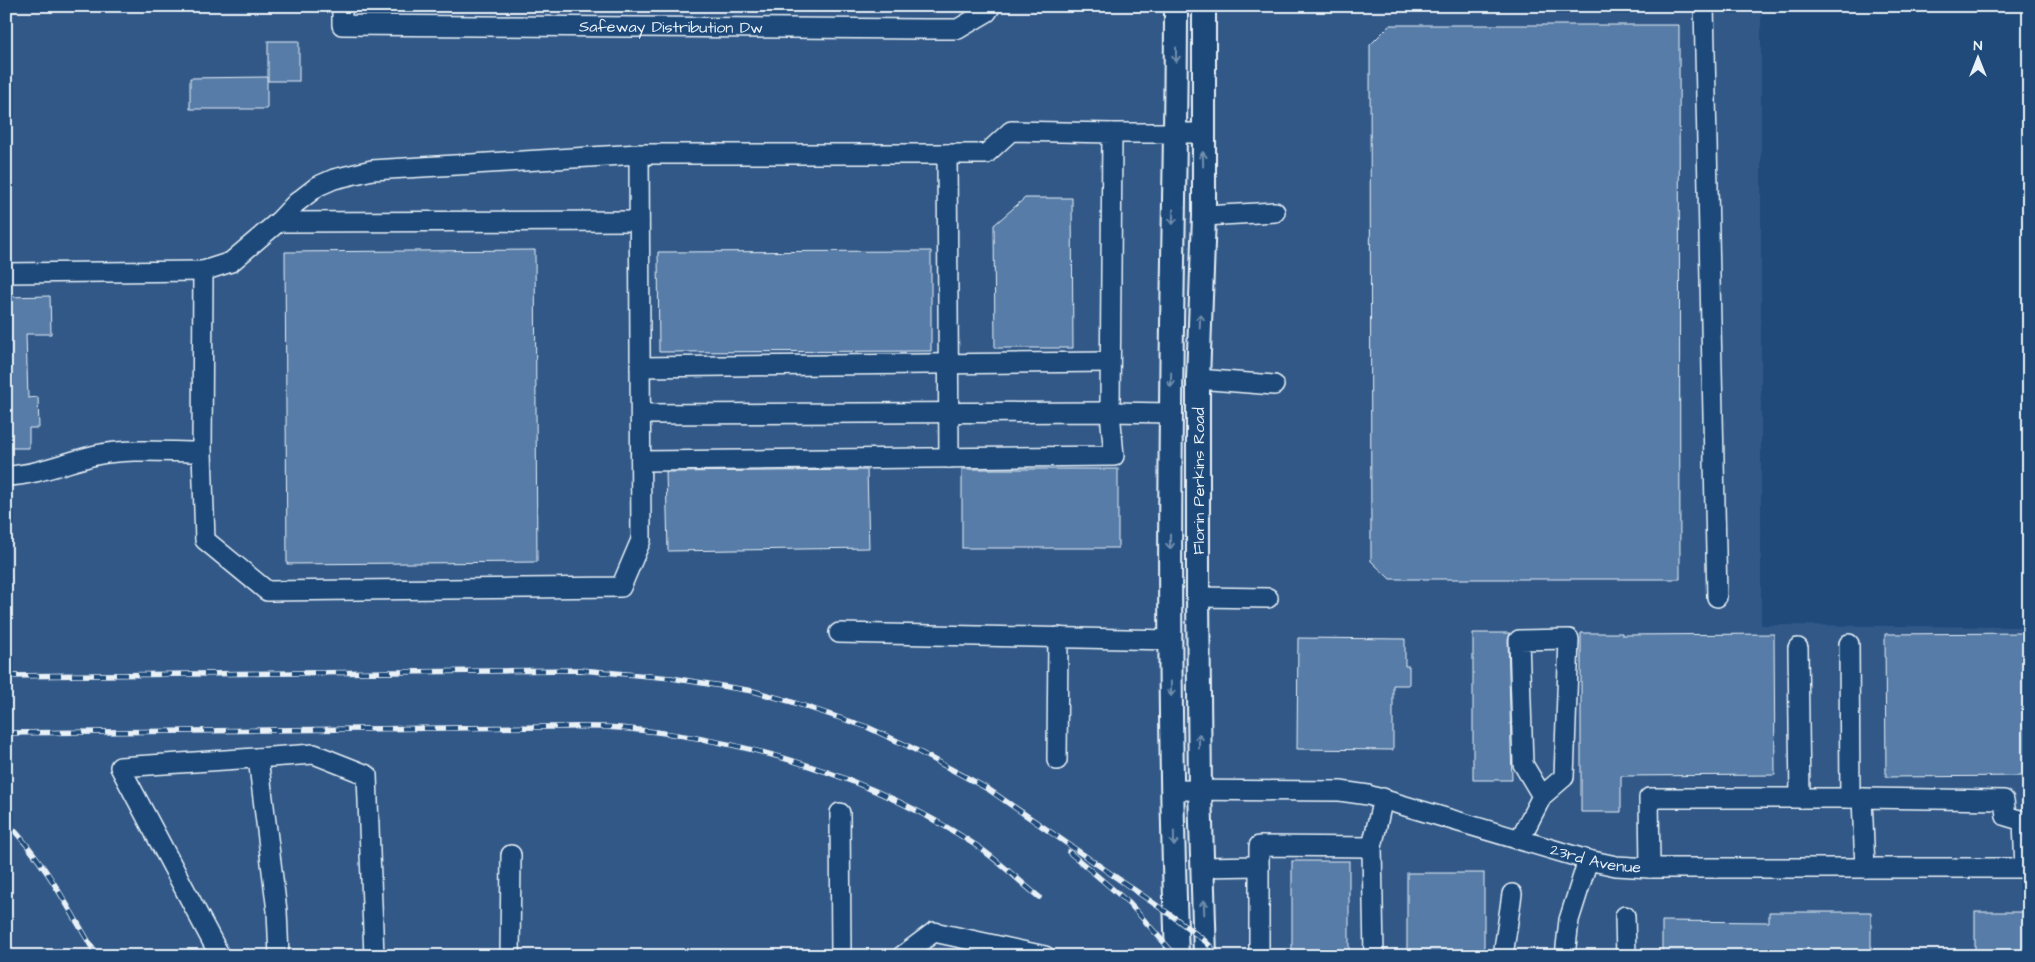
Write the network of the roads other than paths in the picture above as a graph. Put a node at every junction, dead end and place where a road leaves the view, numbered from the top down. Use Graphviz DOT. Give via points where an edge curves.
graph roads {
  1 [pos="342,6"];
  2 [pos="991,6"];
  3 [pos="1176,6"];
  4 [pos="1204,6"];
  5 [pos="1704,6"];
  6 [pos="1112,133"];
  7 [pos="1176,133"];
  8 [pos="1202,133"];
  9 [pos="639,154"];
  10 [pos="947,154"];
  11 [pos="1275,212"];
  12 [pos="1204,216"];
  13 [pos="639,221"];
  14 [pos="278,222"];
  15 [pos="203,270"];
  16 [pos="6,273"];
  17 [pos="1110,362"];
  18 [pos="948,364"];
  19 [pos="640,367"];
  20 [pos="1198,379"];
  21 [pos="1274,385"];
  22 [pos="949,412"];
  23 [pos="1110,412"];
  24 [pos="1171,413"];
  25 [pos="640,414"];
  26 [pos="202,452"];
  27 [pos="949,458"];
  28 [pos="641,461"];
  29 [pos="6,476"];
  30 [pos="1717,596"];
  31 [pos="1198,597"];
  32 [pos="1268,598"];
  33 [pos="839,633"];
  34 [pos="1058,638"];
  35 [pos="1170,640"];
  36 [pos="1849,644"];
  37 [pos="1798,648"];
  38 [pos="258,758"];
  39 [pos="1057,760"];
  40 [pos="1173,790"];
  41 [pos="1200,790"];
  42 [pos="1542,796"];
  43 [pos="1383,798"];
  44 [pos="1800,798"];
  45 [pos="1856,798"];
  46 [pos="840,813"];
  47 [pos="2026,821"];
  48 [pos="1520,839"];
  49 [pos="1372,846"];
  50 [pos="511,855"];
  51 [pos="1588,860"];
  52 [pos="1259,866"];
  53 [pos="1202,867"];
  54 [pos="1650,868"];
  55 [pos="1865,868"];
  56 [pos="2027,868"];
  57 [pos="1512,894"];
  58 [pos="1625,916"];
  59 [pos="220,956"];
  60 [pos="279,956"];
  61 [pos="374,956"];
  62 [pos="510,956"];
  63 [pos="842,956"];
  64 [pos="902,956"];
  65 [pos="1045,956"];
  66 [pos="1177,956"];
  67 [pos="1205,956"];
  68 [pos="1259,956"];
  69 [pos="1374,956"];
  70 [pos="1503,956"];
  71 [pos="1566,956"];
  72 [pos="1626,956"];
  1 -- 2 [label="street, Safeway Distribution Dw" via="342,25 958,29 987,12"];
  3 -- 7 [label="main road, Florin Perkins Road, one-way"];
  4 -- 8 [label="main road, Florin Perkins Road"];
  5 -- 30 [label="street"];
  6 -- 7 [label="street"];
  6 -- 10 [label="street" via="1011,131 986,154"];
  6 -- 17 [label="street"];
  7 -- 8 [label="street"];
  7 -- 24 [label="main road, Florin Perkins Road, one-way"];
  12 -- 8 [label="main road, Florin Perkins Road, one-way"];
  9 -- 10 [label="street"];
  9 -- 13 [label="street"];
  9 -- 14 [label="street" via="372,170 326,182 307,193"];
  10 -- 18 [label="street"];
  11 -- 12 [label="street"];
  20 -- 12 [label="main road, Florin Perkins Road, one-way"];
  13 -- 14 [label="street"];
  13 -- 19 [label="street"];
  14 -- 15 [label="street" via="231,262"];
  15 -- 16 [label="street"];
  15 -- 26 [label="street"];
  17 -- 18 [label="street"];
  17 -- 23 [label="street"];
  18 -- 19 [label="street"];
  18 -- 22 [label="street"];
  19 -- 25 [label="street"];
  20 -- 21 [label="street"];
  20 -- 31 [label="main road, Florin Perkins Road"];
  22 -- 23 [label="street"];
  22 -- 25 [label="street"];
  22 -- 27 [label="street"];
  23 -- 24 [label="street"];
  23 -- 27 [label="street" via="1114,456"];
  24 -- 35 [label="main road, Florin Perkins Road, one-way"];
  25 -- 28 [label="street"];
  26 -- 28 [label="street" via="205,540 267,591 621,587 642,540"];
  26 -- 29 [label="street" via="116,452"];
  27 -- 28 [label="street"];
  31 -- 32 [label="street"];
  41 -- 31 [label="main road, Florin Perkins Road, one-way"];
  33 -- 34 [label="street"];
  34 -- 35 [label="street"];
  34 -- 39 [label="street"];
  35 -- 40 [label="main road, Florin Perkins Road, one-way"];
  36 -- 45 [label="street"];
  37 -- 44 [label="street"];
  38 -- 59 [label="street" via="120,767"];
  38 -- 60 [label="street" via="277,911"];
  38 -- 61 [label="street" via="314,754 367,775"];
  40 -- 41 [label="street, 23rd Avenue"];
  40 -- 66 [label="main road, Florin Perkins Road, one-way"];
  41 -- 43 [label="street, 23rd Avenue" via="1340,791"];
  41 -- 53 [label="main road, Florin Perkins Road"];
  42 -- 42 [label="street" via="1564,777 1568,639 1519,640 1523,764"];
  42 -- 48 [label="street"];
  43 -- 48 [label="street, 23rd Avenue"];
  43 -- 49 [label="street"];
  44 -- 45 [label="street"];
  44 -- 54 [label="street" via="1649,798"];
  45 -- 47 [label="street" via="2004,800 2006,816"];
  45 -- 55 [label="street"];
  46 -- 63 [label="street"];
  47 -- 56 [label="street"];
  48 -- 51 [label="street, 23rd Avenue"];
  49 -- 52 [label="street" via="1259,846"];
  49 -- 69 [label="street"];
  50 -- 62 [label="street"];
  51 -- 54 [label="street, 23rd Avenue"];
  51 -- 71 [label="street" via="1569,920"];
  52 -- 53 [label="street"];
  52 -- 68 [label="street"];
  67 -- 53 [label="main road, Florin Perkins Road, one-way"];
  54 -- 55 [label="street, 23rd Avenue"];
  55 -- 56 [label="street, 23rd Avenue"];
  57 -- 70 [label="street"];
  58 -- 72 [label="street"];
  64 -- 65 [label="street" via="934,932"];
}
